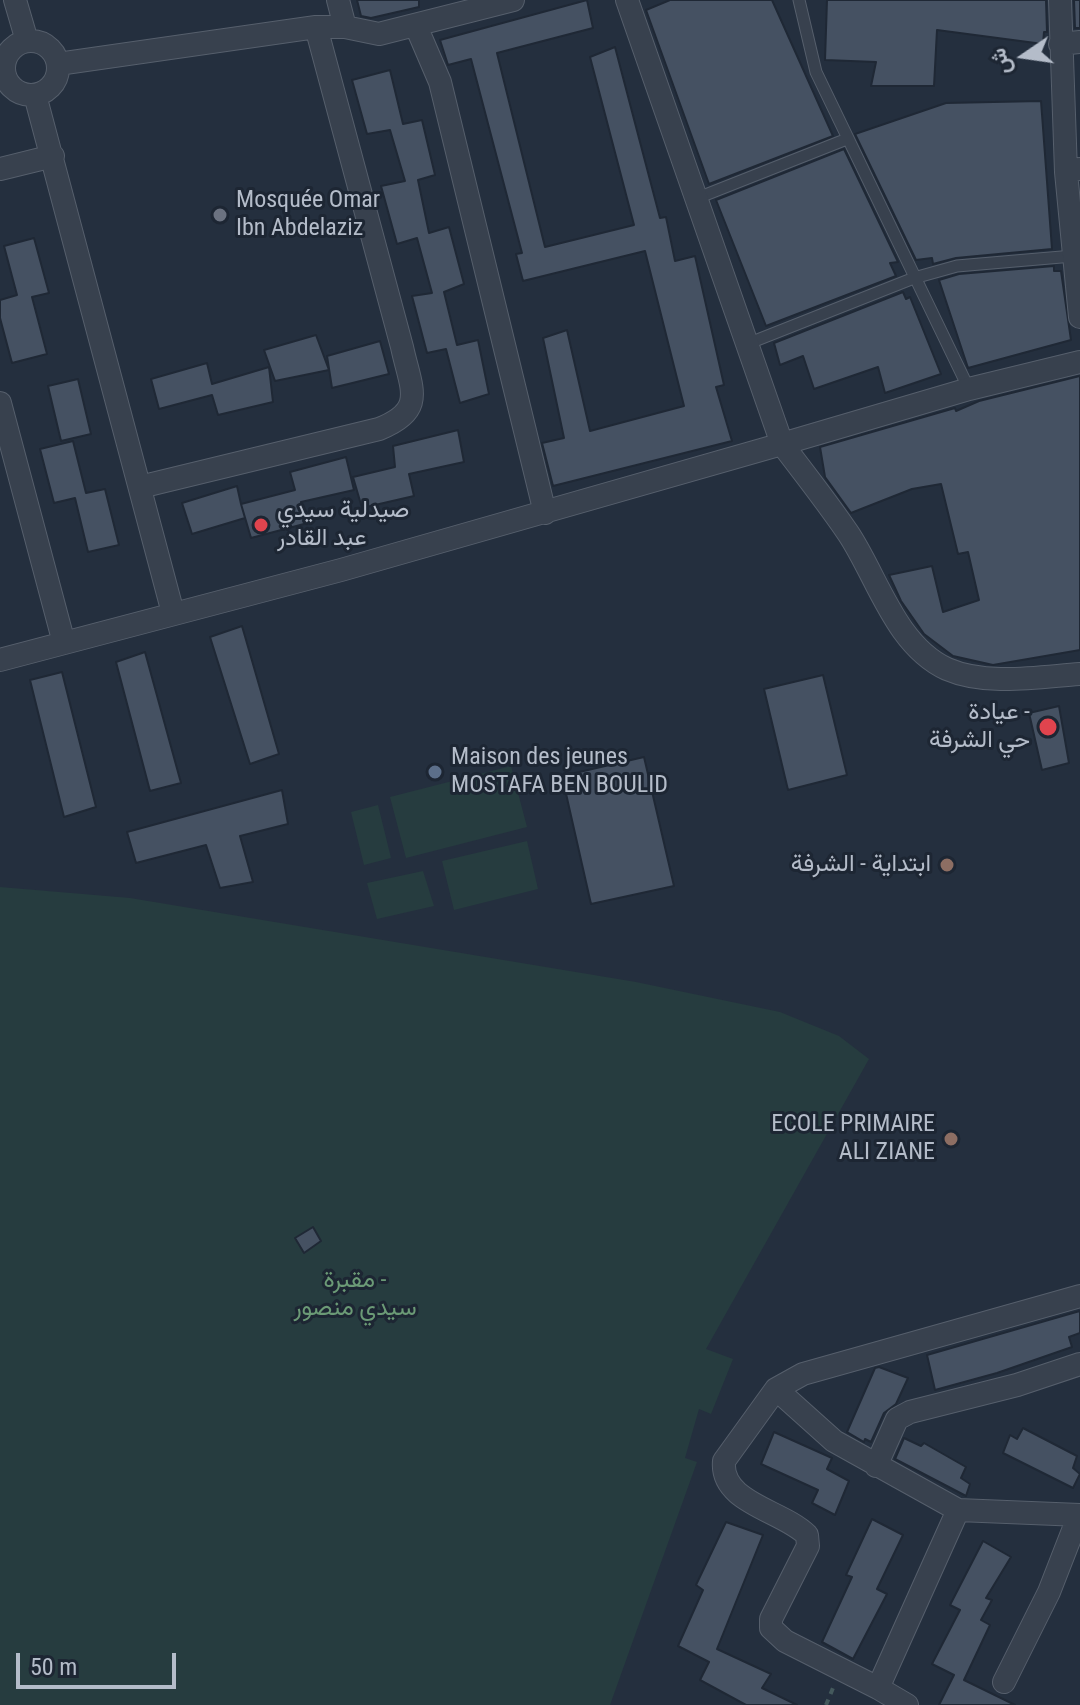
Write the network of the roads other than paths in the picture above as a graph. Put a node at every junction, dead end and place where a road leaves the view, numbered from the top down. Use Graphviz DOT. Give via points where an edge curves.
graph roads {
  1 [pos="15,0"];
  2 [pos="338,0"];
  3 [pos="513,0"];
  4 [pos="627,0"];
  5 [pos="799,0"];
  6 [pos="1060,0"];
  7 [pos="416,26"];
  8 [pos="316,27"];
  9 [pos="345,27"];
  10 [pos="27,41"];
  11 [pos="1070,43"];
  12 [pos="58,64"];
  13 [pos="2,72"];
  14 [pos="35,95"];
  15 [pos="847,139"];
  16 [pos="53,156"];
  17 [pos="0,169"];
  18 [pos="1073,171"];
  19 [pos="694,200"];
  20 [pos="1073,256"];
  21 [pos="914,278"];
  22 [pos="1080,317"];
  23 [pos="747,344"];
  24 [pos="1080,362"];
  25 [pos="969,389"];
  26 [pos="0,403"];
  27 [pos="782,444"];
  28 [pos="9,475"];
  29 [pos="140,487"];
  30 [pos="545,513"];
  31 [pos="173,613"];
  32 [pos="64,643"];
  33 [pos="0,660"];
  34 [pos="1080,674"];
  35 [pos="1080,1296"];
  36 [pos="1080,1364"];
  37 [pos="776,1389"];
  38 [pos="876,1466"];
  39 [pos="958,1510"];
  40 [pos="1079,1515"];
  41 [pos="1004,1682"];
  42 [pos="878,1688"];
  43 [pos="907,1705"];
  1 -- 10 [label="street"];
  2 -- 9 [label="street"];
  3 -- 7 [label="street"];
  4 -- 19 [label="street"];
  5 -- 15 [label="lane" via="816,72"];
  6 -- 11 [label="street"];
  7 -- 9 [label="street" via="379,34"];
  7 -- 30 [label="street" via="440,82"];
  8 -- 9 [label="street"];
  8 -- 12 [label="street"];
  8 -- 29 [label="street" via="402,347 412,396 409,412 379,429"];
  10 -- 12 [label="street" via="53,51"];
  10 -- 13 [label="street" via="6,58"];
  11 -- 18 [label="street"];
  12 -- 14 [label="street" via="48,89"];
  13 -- 14 [label="street" via="21,93"];
  14 -- 16 [label="street"];
  15 -- 19 [label="lane"];
  15 -- 21 [label="lane"];
  16 -- 17 [label="street"];
  16 -- 29 [label="street"];
  18 -- 20 [label="street"];
  19 -- 23 [label="street"];
  20 -- 21 [label="lane" via="957,266"];
  20 -- 22 [label="street"];
  21 -- 23 [label="lane"];
  21 -- 25 [label="lane"];
  23 -- 27 [label="street"];
  24 -- 25 [label="street"];
  25 -- 27 [label="street"];
  26 -- 28 [label="street"];
  27 -- 30 [label="street"];
  27 -- 34 [label="street" via="849,535 886,603 930,658 965,675 989,678"];
  28 -- 32 [label="street"];
  29 -- 31 [label="street"];
  30 -- 31 [label="street"];
  31 -- 32 [label="street"];
  32 -- 33 [label="street"];
  35 -- 37 [label="street" via="811,1371"];
  36 -- 38 [label="street" via="910,1412 897,1419"];
  37 -- 38 [label="street" via="834,1441"];
  37 -- 42 [label="street" via="724,1461 723,1474 734,1492 807,1535 808,1546 771,1628 785,1641"];
  38 -- 39 [label="street"];
  39 -- 40 [label="street"];
  39 -- 42 [label="street"];
  40 -- 41 [label="street" via="1049,1592"];
  42 -- 43 [label="street"];
}
